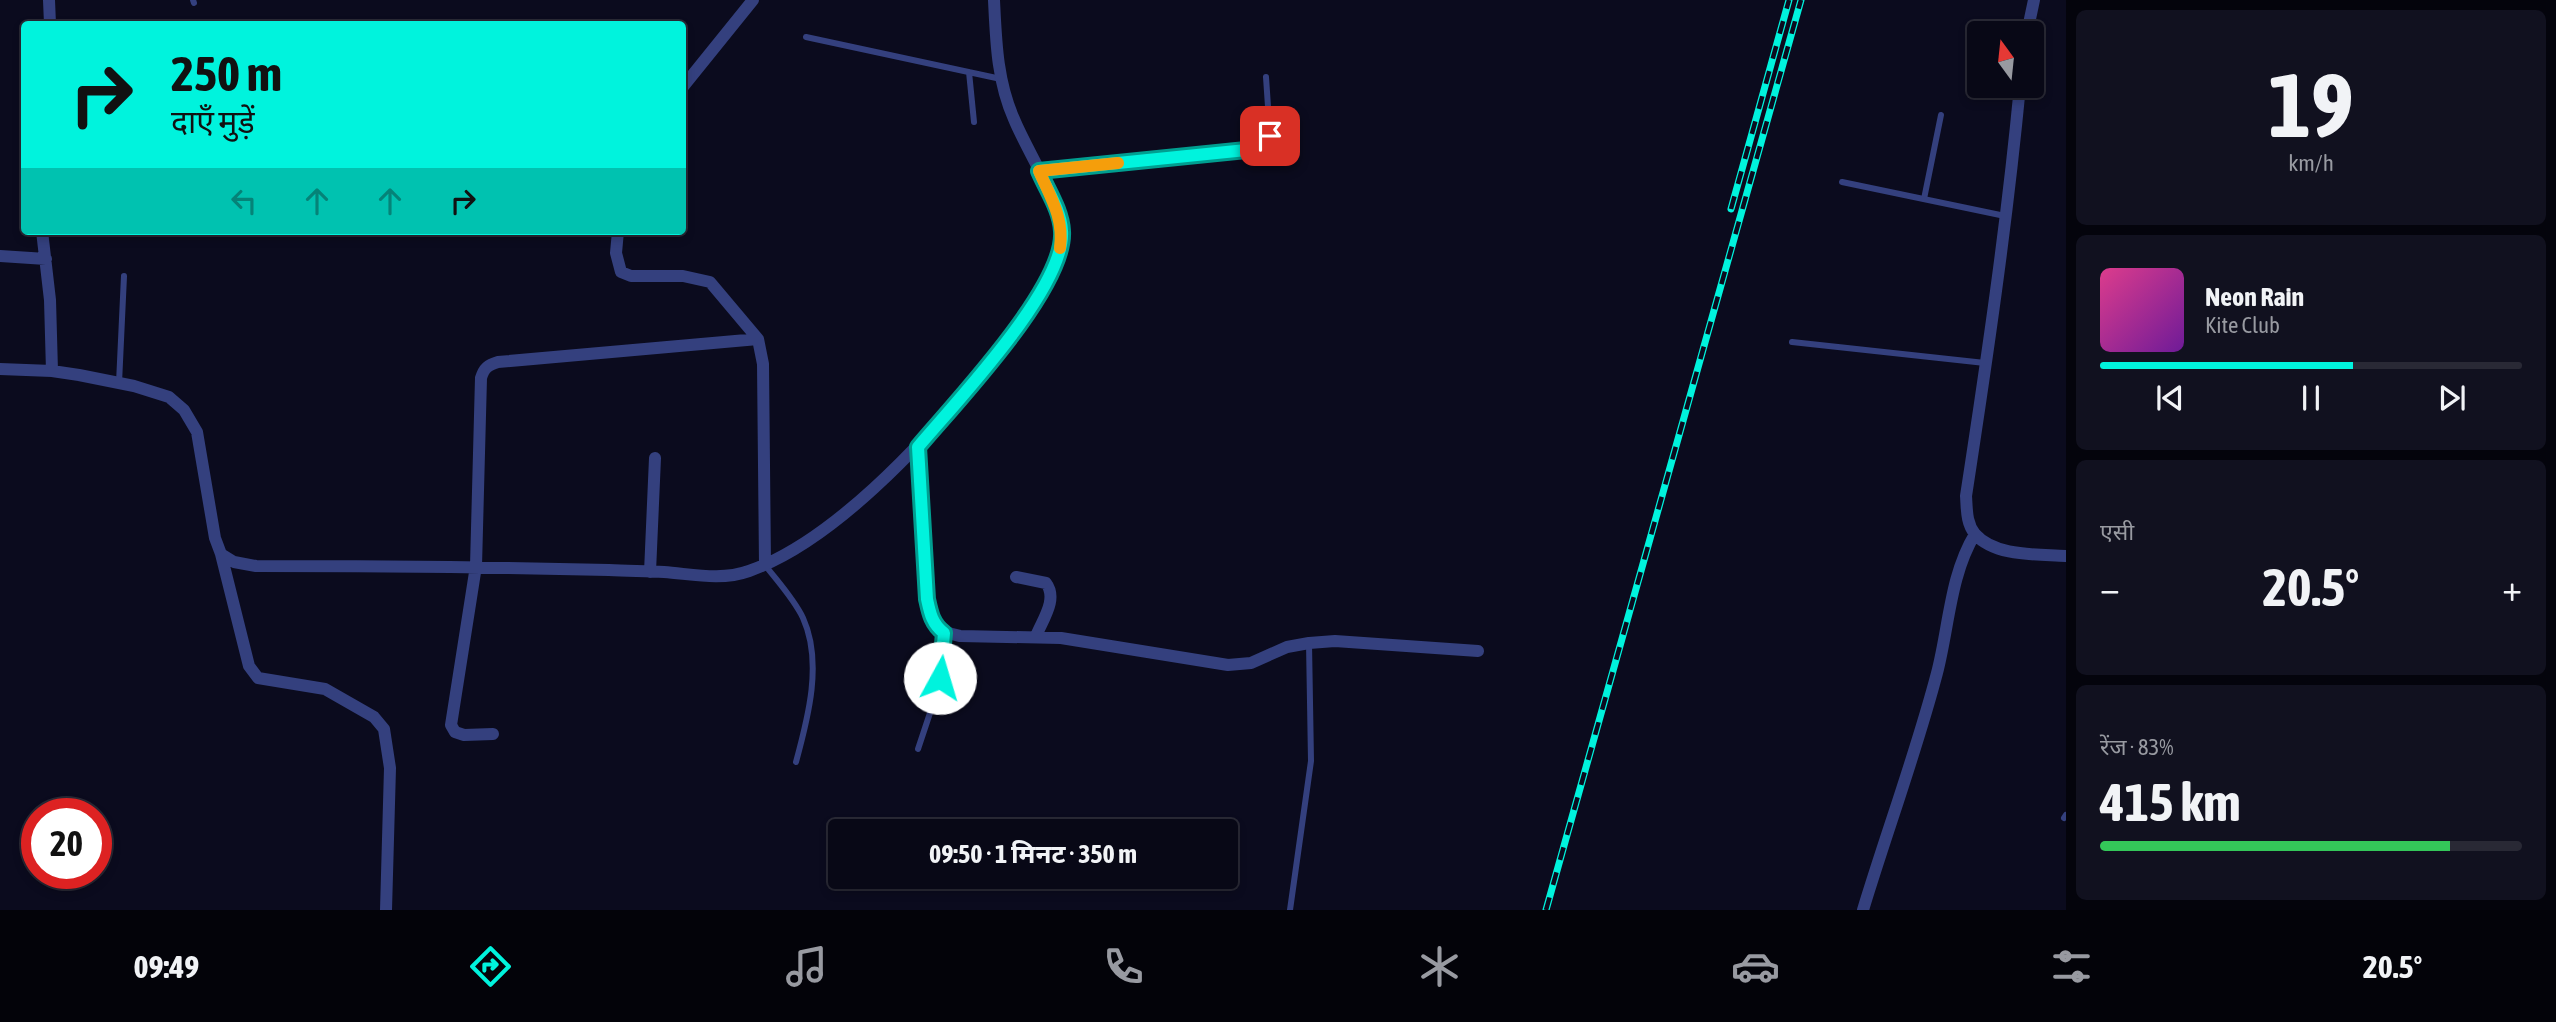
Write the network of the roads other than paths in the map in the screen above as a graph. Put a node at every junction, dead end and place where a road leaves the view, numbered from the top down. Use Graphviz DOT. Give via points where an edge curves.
graph roads {
  1 [pos="49,0"];
  2 [pos="753,0"];
  3 [pos="994,0"];
  4 [pos="2034,0"];
  5 [pos="50,21"];
  6 [pos="2030,21"];
  7 [pos="806,37"];
  8 [pos="969,72"];
  9 [pos="1266,77"];
  10 [pos="1001,79"];
  11 [pos="686,83"];
  12 [pos="2019,98"];
  13 [pos="1941,115"];
  14 [pos="974,122"];
  15 [pos="1039,171"];
  16 [pos="1842,182"];
  17 [pos="1924,199"];
  18 [pos="2007,216"];
  19 [pos="43,235"];
  20 [pos="618,235"];
  21 [pos="0,256"];
  22 [pos="46,259"];
  23 [pos="124,276"];
  24 [pos="758,340"];
  25 [pos="1792,342"];
  26 [pos="1987,364"];
  27 [pos="0,369"];
  28 [pos="52,371"];
  29 [pos="119,383"];
  30 [pos="918,447"];
  31 [pos="655,458"];
  32 [pos="1975,534"];
  33 [pos="221,554"];
  34 [pos="2066,556"];
  35 [pos="765,565"];
  36 [pos="476,566"];
  37 [pos="650,572"];
  38 [pos="1016,576"];
  39 [pos="944,633"];
  40 [pos="1036,636"];
  41 [pos="1309,643"];
  42 [pos="1478,651"];
  43 [pos="493,734"];
  44 [pos="918,750"];
  45 [pos="796,762"];
  46 [pos="386,910"];
  47 [pos="1290,910"];
  48 [pos="1863,910"];
  1 -- 5 [label="street"];
  2 -- 11 [label="street"];
  3 -- 10 [label="street"];
  4 -- 6 [label="street"];
  7 -- 8 [label="lane"];
  8 -- 10 [label="lane"];
  8 -- 14 [label="lane"];
  9 -- 15 [label="lane" via="1270,136 1265,147"];
  10 -- 15 [label="street" via="1013,118"];
  12 -- 18 [label="street"];
  13 -- 17 [label="lane"];
  15 -- 30 [label="street" via="1062,231 1053,271 1038,301"];
  16 -- 17 [label="lane"];
  17 -- 18 [label="lane"];
  18 -- 26 [label="street"];
  19 -- 22 [label="street"];
  20 -- 24 [label="street" via="621,272 710,282"];
  21 -- 22 [label="street"];
  22 -- 28 [label="street"];
  23 -- 29 [label="lane"];
  24 -- 35 [label="street" via="763,365"];
  24 -- 36 [label="street" via="489,365 481,378"];
  25 -- 26 [label="lane"];
  26 -- 32 [label="street" via="1966,496 1967,518"];
  27 -- 28 [label="street"];
  28 -- 29 [label="street"];
  29 -- 33 [label="street" via="169,397 184,410 197,432"];
  30 -- 35 [label="street" via="835,520"];
  30 -- 39 [label="street" via="927,599 936,627"];
  31 -- 37 [label="street"];
  32 -- 34 [label="street" via="1992,546 2015,552"];
  32 -- 48 [label="street" via="1962,557 1931,695"];
  33 -- 36 [label="street" via="256,566"];
  33 -- 46 [label="street" via="252,673 266,680 325,689 374,717 384,729 390,768"];
  35 -- 37 [label="street" via="726,577"];
  35 -- 45 [label="lane" via="797,608 809,634 811,700"];
  36 -- 37 [label="street"];
  36 -- 43 [label="street" via="451,725 455,733 464,735"];
  38 -- 40 [label="street" via="1046,583 1051,589 1052,599"];
  39 -- 40 [label="street"];
  39 -- 44 [label="lane" via="937,692"];
  40 -- 41 [label="street" via="1228,665 1251,663"];
  41 -- 42 [label="street"];
  41 -- 47 [label="lane" via="1311,761"];
}
